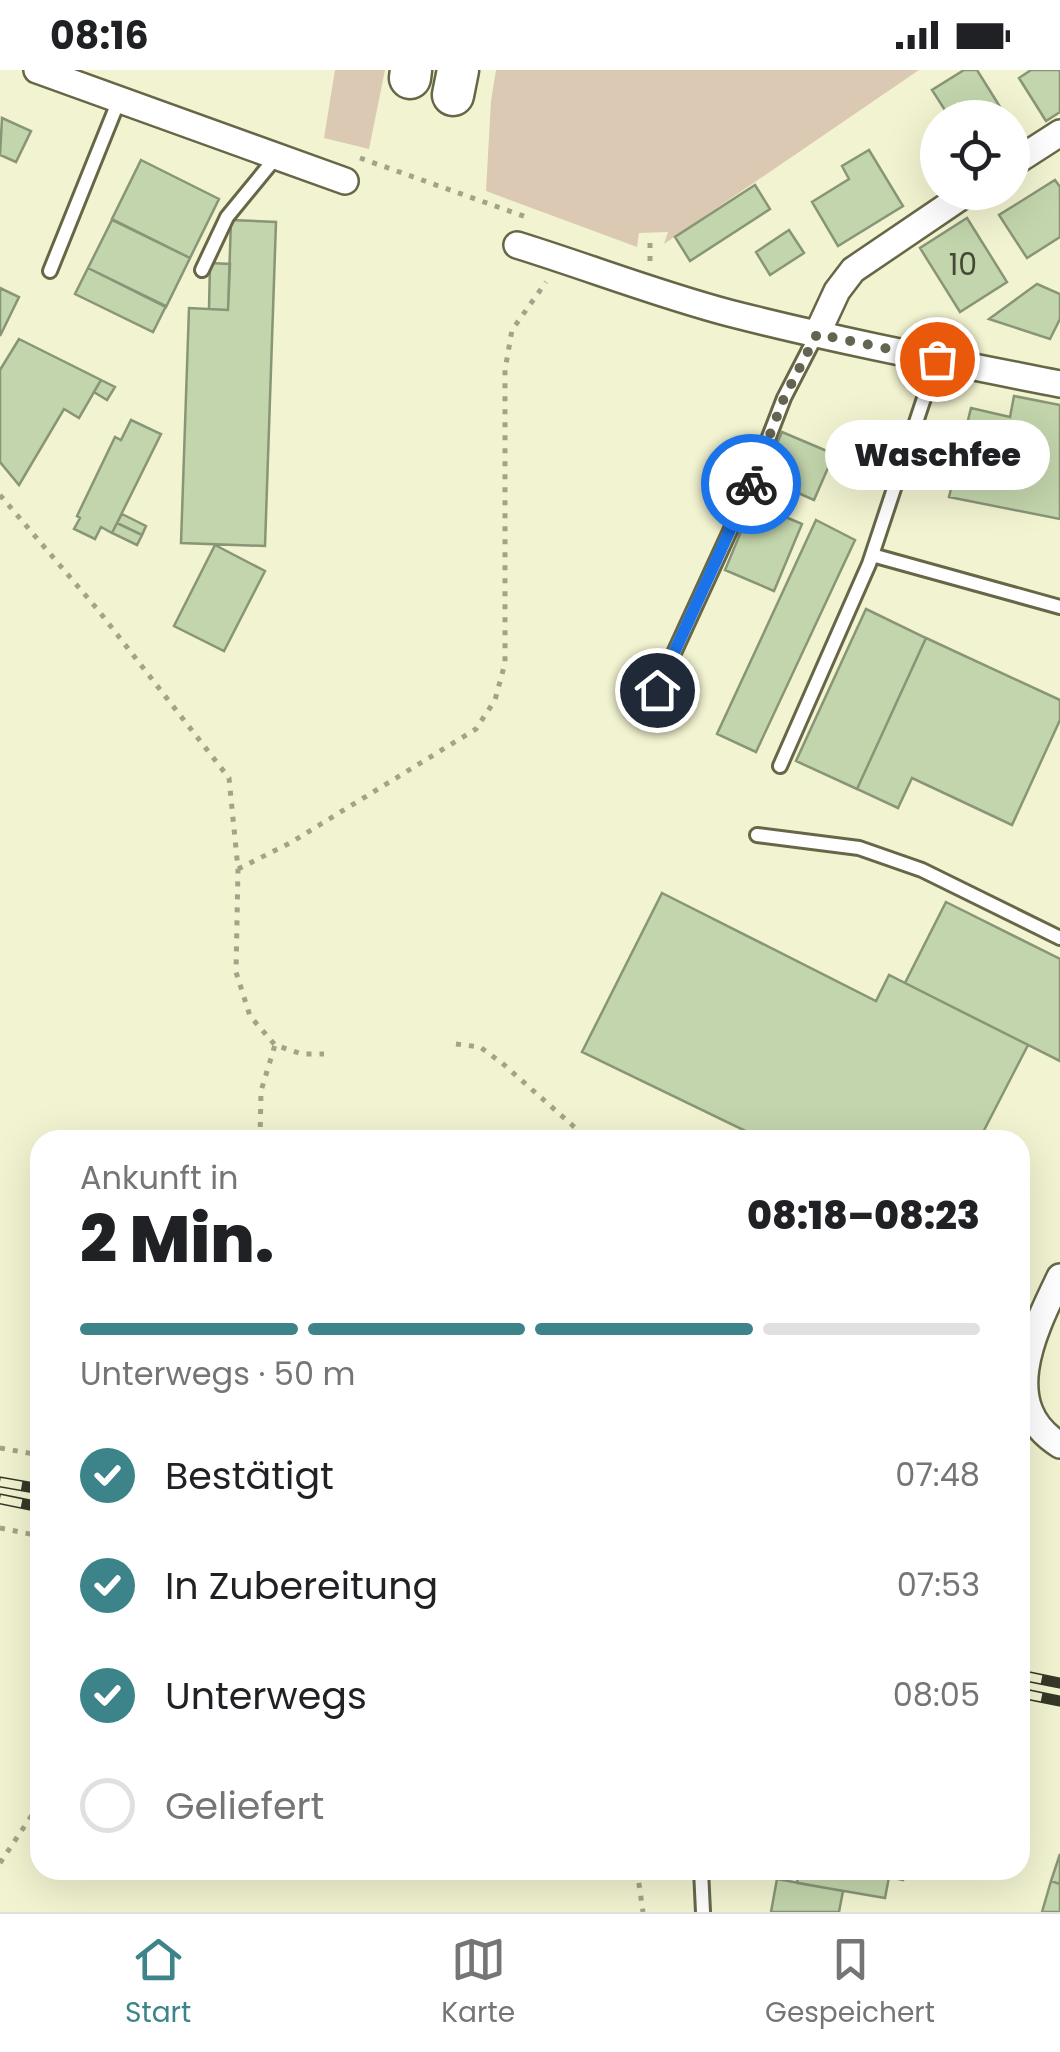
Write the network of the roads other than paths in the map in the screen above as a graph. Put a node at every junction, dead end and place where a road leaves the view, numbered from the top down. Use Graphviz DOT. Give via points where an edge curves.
graph roads {
  1 [pos="37,70"];
  2 [pos="119,100"];
  3 [pos="1060,133"];
  4 [pos="1030,152"];
  5 [pos="277,156"];
  6 [pos="345,181"];
  7 [pos="941,210"];
  8 [pos="517,245"];
  9 [pos="202,270"];
  10 [pos="50,271"];
  11 [pos="817,334"];
  12 [pos="937,359"];
  13 [pos="1060,384"];
  14 [pos="872,555"];
  15 [pos="1060,608"];
  16 [pos="657,690"];
  17 [pos="780,766"];
  18 [pos="757,836"];
  19 [pos="1060,938"];
  20 [pos="1060,1277"];
  21 [pos="1030,1343"];
  22 [pos="1030,1405"];
  23 [pos="1060,1444"];
  24 [pos="701,1880"];
  25 [pos="703,1912"];
  1 -- 2 [label="street"];
  2 -- 5 [label="street"];
  2 -- 10 [label="lane"];
  3 -- 4 [label="street"];
  5 -- 6 [label="street"];
  5 -- 9 [label="lane" via="227,218"];
  7 -- 11 [label="street" via="853,270"];
  8 -- 11 [label="street" via="644,289"];
  11 -- 12 [label="street"];
  11 -- 16 [label="lane"];
  12 -- 13 [label="street"];
  12 -- 14 [label="lane"];
  14 -- 15 [label="lane"];
  14 -- 17 [label="lane"];
  18 -- 19 [label="lane" via="859,848"];
  20 -- 21 [label="street"];
  22 -- 23 [label="street" via="1038,1426"];
  24 -- 25 [label="lane"];
}
